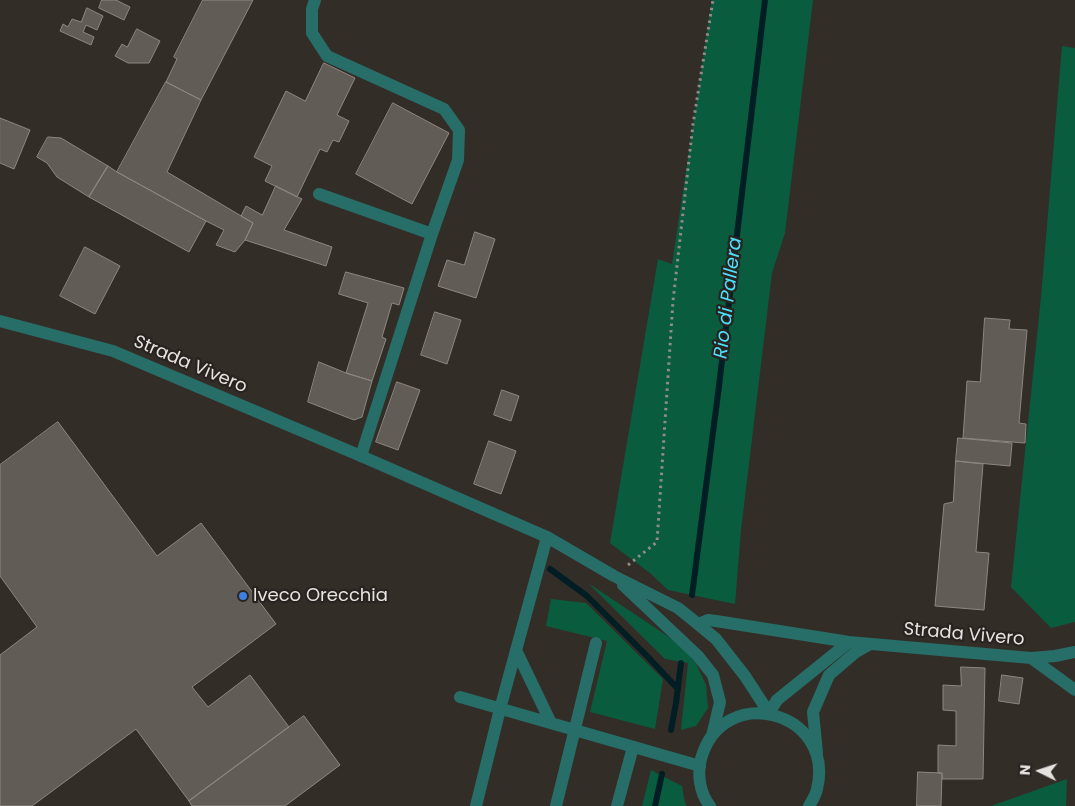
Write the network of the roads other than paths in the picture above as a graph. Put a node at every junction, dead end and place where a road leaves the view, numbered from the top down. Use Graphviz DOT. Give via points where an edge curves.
graph roads {
  1 [pos="314,0"];
  2 [pos="318,194"];
  3 [pos="432,234"];
  4 [pos="0,321"];
  5 [pos="361,456"];
  6 [pos="547,537"];
  7 [pos="614,576"];
  8 [pos="698,624"];
  9 [pos="849,642"];
  10 [pos="596,643"];
  11 [pos="870,644"];
  12 [pos="516,650"];
  13 [pos="1075,652"];
  14 [pos="1030,658"];
  15 [pos="1075,690"];
  16 [pos="460,697"];
  17 [pos="500,709"];
  18 [pos="769,714"];
  19 [pos="551,723"];
  20 [pos="576,730"];
  21 [pos="712,736"];
  22 [pos="633,747"];
  23 [pos="817,756"];
  24 [pos="700,766"];
  25 [pos="476,806"];
  26 [pos="556,806"];
  27 [pos="617,806"];
  28 [pos="710,806"];
  29 [pos="811,806"];
  1 -- 3 [label="street" via="312,33 327,56 444,109 459,130 458,160"];
  2 -- 3 [label="street"];
  3 -- 5 [label="street"];
  4 -- 5 [label="street, Strada Vivero" via="113,351"];
  5 -- 6 [label="street, Strada Vivero"];
  6 -- 7 [label="street, Strada Vivero"];
  6 -- 12 [label="street"];
  7 -- 8 [label="street, Strada Vivero" via="678,608"];
  7 -- 21 [label="street, Strada Vivero" via="698,656 713,675 720,702"];
  8 -- 9 [label="street, Strada Vivero" via="708,620"];
  8 -- 18 [label="street, Strada Vivero" via="716,638"];
  9 -- 11 [label="street, Strada Vivero"];
  9 -- 18 [label="street" via="777,700"];
  10 -- 20 [label="street"];
  11 -- 14 [label="street, Strada Vivero"];
  11 -- 23 [label="street" via="829,675 813,712"];
  12 -- 17 [label="street"];
  12 -- 19 [label="street"];
  13 -- 14 [label="street"];
  14 -- 15 [label="street, Strada Vivero"];
  16 -- 17 [label="street"];
  17 -- 19 [label="street"];
  17 -- 25 [label="street"];
  18 -- 21 [label="street" via="737,717"];
  18 -- 23 [label="street" via="785,718 799,728 810,740"];
  19 -- 20 [label="street"];
  20 -- 22 [label="street"];
  20 -- 26 [label="street"];
  21 -- 24 [label="street, Strada Vivero"];
  22 -- 24 [label="street"];
  22 -- 27 [label="street"];
  23 -- 29 [label="street" via="817,790"];
  24 -- 28 [label="street" via="700,785"];
}
